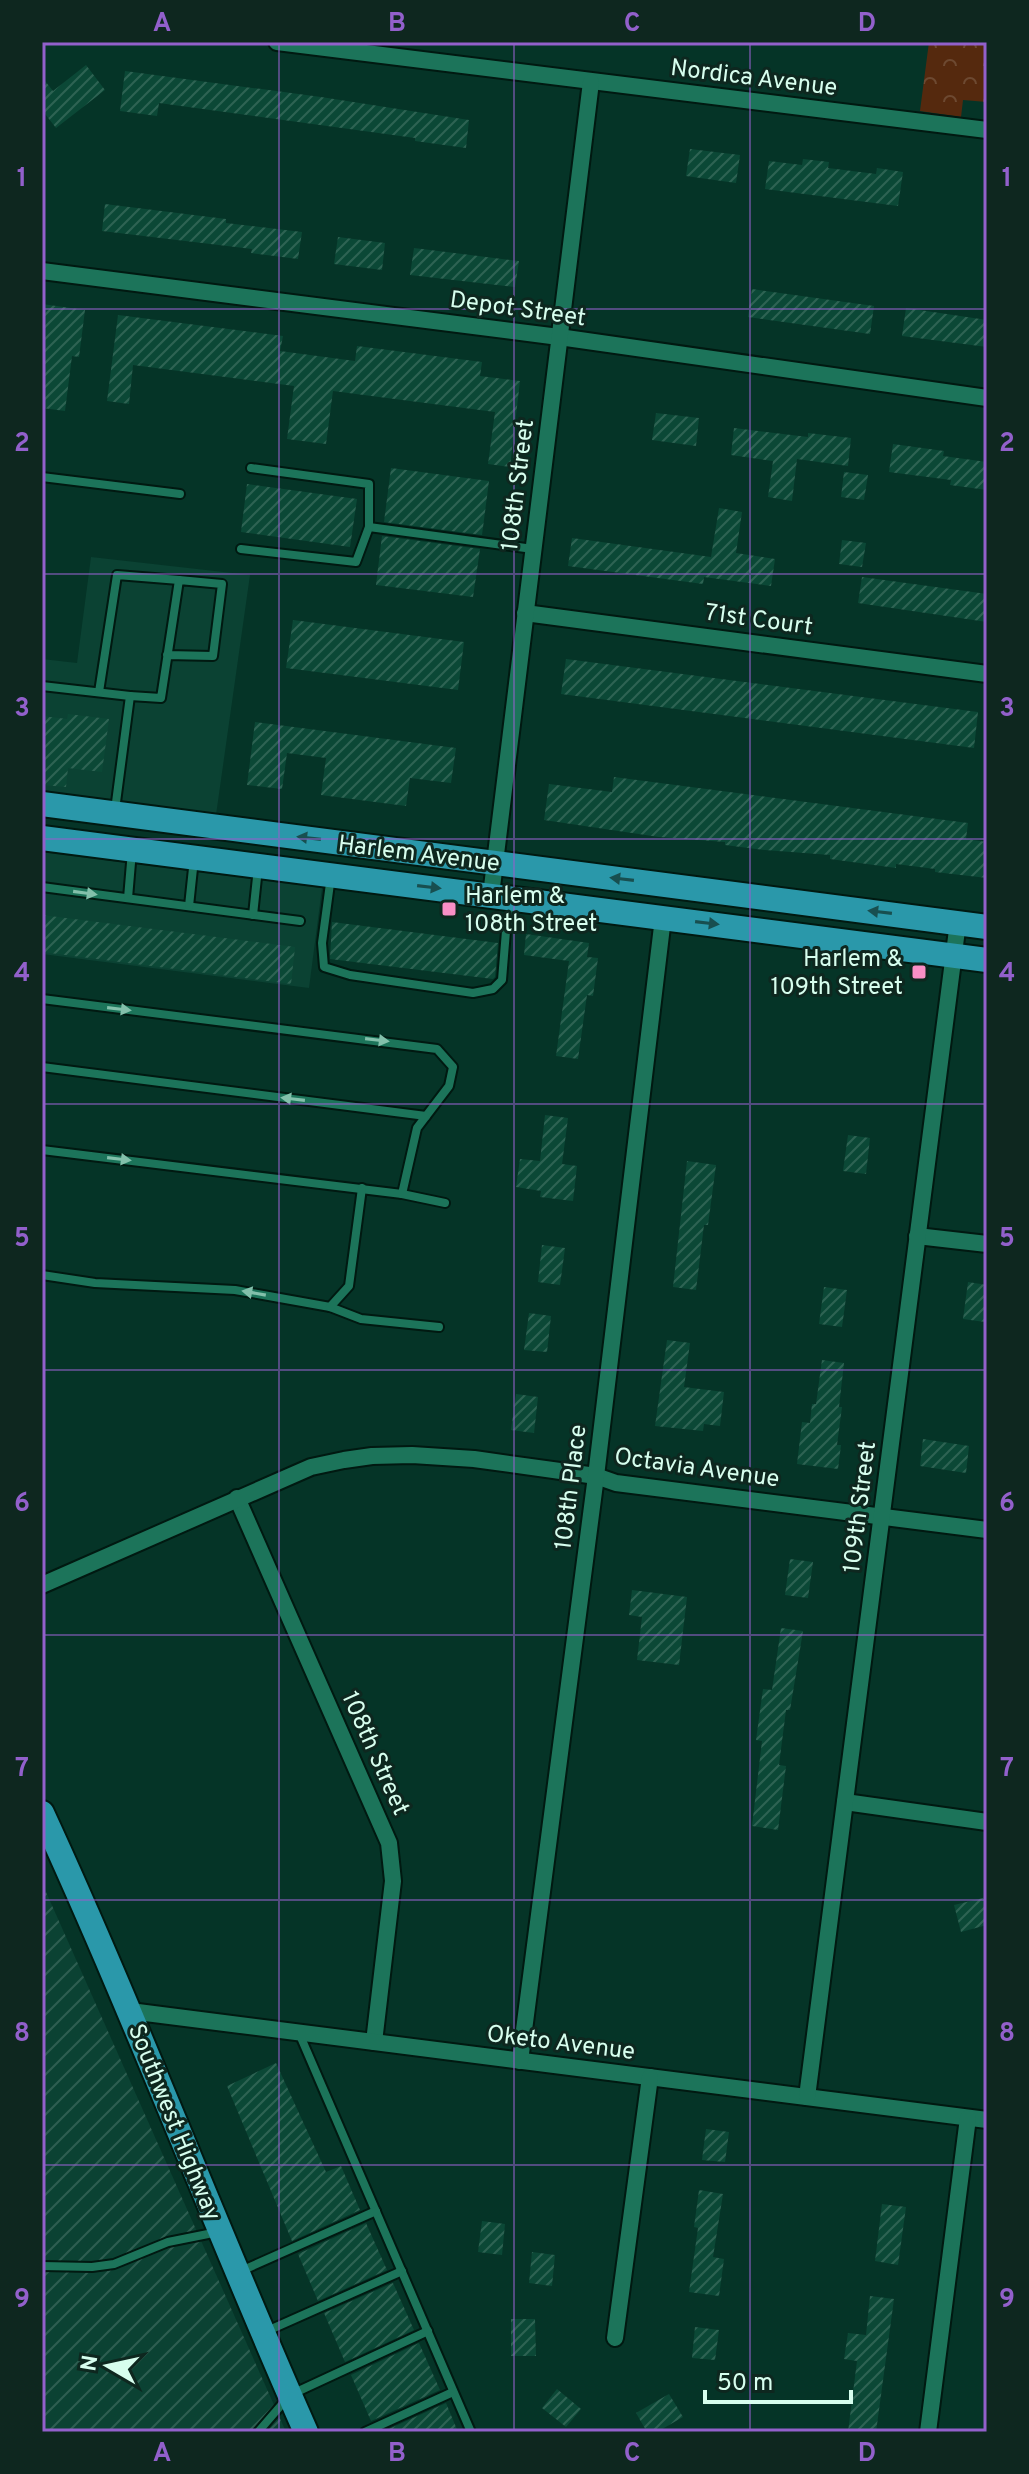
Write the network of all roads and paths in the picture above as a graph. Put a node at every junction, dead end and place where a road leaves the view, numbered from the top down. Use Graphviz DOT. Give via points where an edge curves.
graph roads {
  1 [pos="277,42"];
  2 [pos="591,82"];
  3 [pos="987,130"];
  4 [pos="42,271"];
  5 [pos="559,337"];
  6 [pos="987,398"];
  7 [pos="251,468"];
  8 [pos="42,477"];
  9 [pos="180,494"];
  10 [pos="369,527"];
  11 [pos="241,549"];
  12 [pos="533,549"];
  13 [pos="179,580"];
  14 [pos="525,613"];
  15 [pos="167,655"];
  16 [pos="987,674"];
  17 [pos="42,686"];
  18 [pos="99,692"];
  19 [pos="130,696"];
  20 [pos="42,804"];
  21 [pos="115,813"];
  22 [pos="42,838"];
  23 [pos="132,849"];
  24 [pos="194,857"];
  25 [pos="494,862"];
  26 [pos="259,865"];
  27 [pos="331,875"];
  28 [pos="42,887"];
  29 [pos="502,896"];
  30 [pos="128,898"];
  31 [pos="189,906"];
  32 [pos="253,915"];
  33 [pos="663,918"];
  34 [pos="300,921"];
  35 [pos="958,922"];
  36 [pos="987,927"];
  37 [pos="953,956"];
  38 [pos="987,960"];
  39 [pos="42,999"];
  40 [pos="42,1067"];
  41 [pos="426,1116"];
  42 [pos="42,1150"];
  43 [pos="362,1188"];
  44 [pos="402,1194"];
  45 [pos="445,1203"];
  46 [pos="917,1236"];
  47 [pos="987,1244"];
  48 [pos="42,1275"];
  49 [pos="330,1307"];
  50 [pos="439,1327"];
  51 [pos="596,1476"];
  52 [pos="237,1498"];
  53 [pos="882,1516"];
  54 [pos="987,1530"];
  55 [pos="42,1585"];
  56 [pos="845,1802"];
  57 [pos="42,1813"];
  58 [pos="987,1822"];
  59 [pos="130,2011"];
  60 [pos="299,2033"];
  61 [pos="374,2042"];
  62 [pos="520,2061"];
  63 [pos="650,2077"];
  64 [pos="807,2097"];
  65 [pos="968,2118"];
  66 [pos="987,2120"];
  67 [pos="376,2211"];
  68 [pos="219,2232"];
  69 [pos="42,2266"];
  70 [pos="402,2271"];
  71 [pos="237,2273"];
  72 [pos="428,2331"];
  73 [pos="263,2333"];
  74 [pos="615,2338"];
  75 [pos="453,2392"];
  76 [pos="290,2395"];
  77 [pos="258,2432"];
  78 [pos="306,2432"];
  79 [pos="365,2432"];
  80 [pos="471,2432"];
  81 [pos="928,2432"];
  1 -- 2 [label="street, Nordica Avenue"];
  2 -- 3 [label="street, Nordica Avenue"];
  2 -- 5 [label="street, 108th Street"];
  4 -- 5 [label="street, Depot Street"];
  5 -- 6 [label="street, Depot Street"];
  5 -- 12 [label="street, 108th Street"];
  7 -- 10 [label="lane" via="369,484"];
  8 -- 9 [label="lane"];
  10 -- 11 [label="lane" via="356,562"];
  10 -- 12 [label="lane"];
  12 -- 14 [label="street, 108th Street"];
  13 -- 15 [label="lane"];
  13 -- 15 [label="lane" via="222,584 213,656"];
  13 -- 18 [label="lane" via="117,575"];
  14 -- 16 [label="street, 71st Court"];
  14 -- 25 [label="street, 108th Street"];
  15 -- 19 [label="lane" via="161,698"];
  17 -- 18 [label="lane"];
  18 -- 19 [label="lane"];
  19 -- 21 [label="lane"];
  20 -- 21 [label="main road, Harlem Avenue"];
  25 -- 21 [label="main road, Harlem Avenue, one-way"];
  22 -- 23 [label="main road, Harlem Avenue"];
  23 -- 24 [label="main road, Harlem Avenue"];
  23 -- 30 [label="lane"];
  24 -- 26 [label="main road, Harlem Avenue"];
  24 -- 31 [label="lane"];
  25 -- 29 [label="street, 108th Street"];
  35 -- 25 [label="main road, Harlem Avenue, one-way"];
  26 -- 27 [label="main road, Harlem Avenue"];
  26 -- 32 [label="lane"];
  27 -- 29 [label="main road, Harlem Avenue, one-way"];
  27 -- 29 [label="lane" via="324,967 473,993 493,989 502,980"];
  28 -- 30 [label="lane, one-way"];
  29 -- 33 [label="main road, Harlem Avenue"];
  30 -- 31 [label="lane"];
  31 -- 32 [label="lane"];
  32 -- 34 [label="lane"];
  33 -- 37 [label="main road, Harlem Avenue, one-way"];
  33 -- 51 [label="street, 108th Place"];
  35 -- 36 [label="main road, Harlem Avenue"];
  35 -- 37 [label="street, 109th Street"];
  37 -- 38 [label="main road, Harlem Avenue"];
  37 -- 46 [label="street, 109th Street"];
  39 -- 41 [label="lane, one-way" via="437,1049 453,1067 449,1086"];
  41 -- 40 [label="lane, one-way"];
  41 -- 44 [label="lane" via="417,1128"];
  42 -- 43 [label="lane, one-way"];
  43 -- 44 [label="lane"];
  43 -- 49 [label="lane" via="349,1286"];
  44 -- 45 [label="lane"];
  46 -- 47 [label="street"];
  46 -- 53 [label="street, 109th Street"];
  49 -- 48 [label="lane, one-way" via="235,1290"];
  49 -- 50 [label="lane" via="361,1319"];
  51 -- 52 [label="street, Octavia Avenue" via="474,1459 372,1456 311,1467"];
  51 -- 53 [label="street, Octavia Avenue" via="616,1483"];
  51 -- 62 [label="street, 108th Place"];
  52 -- 55 [label="street, Octavia Avenue"];
  52 -- 61 [label="street, 108th Street" via="389,1843 393,1881"];
  53 -- 54 [label="street, Octavia Avenue"];
  53 -- 56 [label="street, 109th Street"];
  56 -- 58 [label="street"];
  56 -- 64 [label="street, 109th Street"];
  57 -- 59 [label="main road, Southwest Highway"];
  59 -- 60 [label="street, Oketo Avenue"];
  59 -- 68 [label="main road, Southwest Highway"];
  60 -- 61 [label="street, Oketo Avenue"];
  60 -- 67 [label="lane"];
  61 -- 62 [label="street, Oketo Avenue"];
  62 -- 63 [label="street, Oketo Avenue"];
  63 -- 64 [label="street, Oketo Avenue"];
  63 -- 74 [label="street"];
  64 -- 65 [label="street, Oketo Avenue"];
  65 -- 66 [label="street, Oketo Avenue"];
  65 -- 81 [label="street"];
  67 -- 70 [label="lane"];
  67 -- 71 [label="lane"];
  68 -- 69 [label="lane" via="168,2242 114,2264"];
  68 -- 71 [label="main road, Southwest Highway"];
  70 -- 72 [label="lane"];
  70 -- 73 [label="lane"];
  71 -- 73 [label="main road, Southwest Highway"];
  72 -- 75 [label="lane"];
  72 -- 76 [label="lane"];
  73 -- 76 [label="main road, Southwest Highway"];
  75 -- 79 [label="lane"];
  75 -- 80 [label="lane"];
  76 -- 77 [label="lane"];
  76 -- 78 [label="main road, Southwest Highway"];
}
